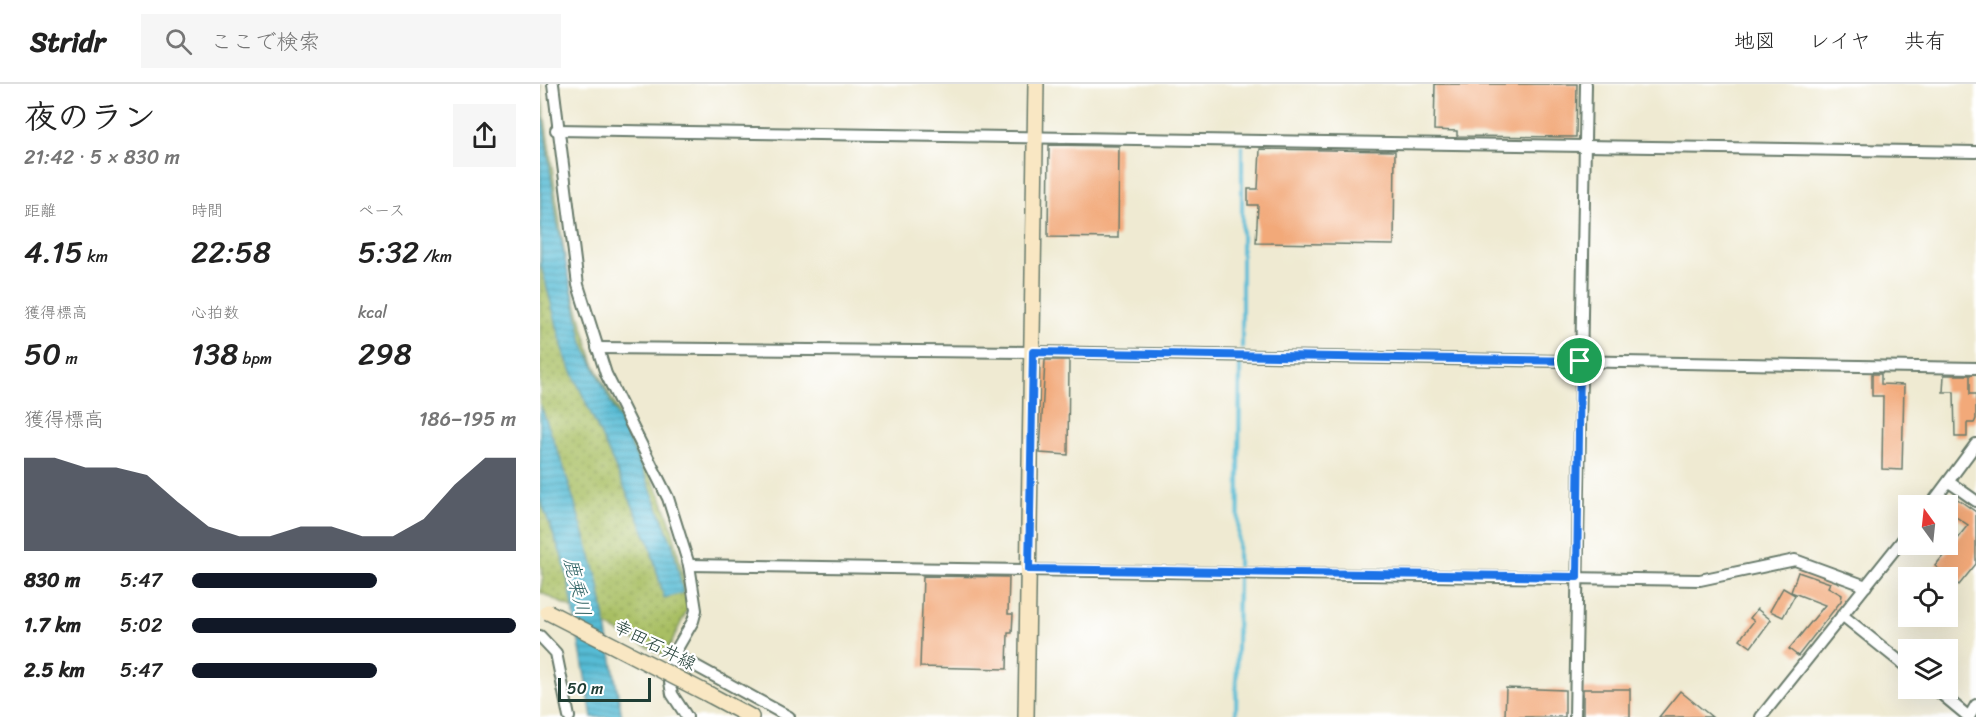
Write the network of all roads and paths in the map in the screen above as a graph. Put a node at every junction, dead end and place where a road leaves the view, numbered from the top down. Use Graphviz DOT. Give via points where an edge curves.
graph roads {
  1 [pos="553,84"];
  2 [pos="1036,84"];
  3 [pos="1586,84"];
  4 [pos="556,130"];
  5 [pos="1035,136"];
  6 [pos="1585,146"];
  7 [pos="1976,152"];
  8 [pos="597,348"];
  9 [pos="1033,352"];
  10 [pos="1580,361"];
  11 [pos="1976,368"];
  12 [pos="1976,444"];
  13 [pos="1949,482"];
  14 [pos="1939,495"];
  15 [pos="1976,501"];
  16 [pos="1898,546"];
  17 [pos="689,565"];
  18 [pos="1029,569"];
  19 [pos="1577,577"];
  20 [pos="1866,586"];
  21 [pos="544,610"];
  22 [pos="1842,615"];
  23 [pos="540,636"];
  24 [pos="674,654"];
  25 [pos="1898,660"];
  26 [pos="1947,699"];
  27 [pos="1976,705"];
  28 [pos="569,717"];
  29 [pos="687,717"];
  30 [pos="751,717"];
  31 [pos="789,717"];
  32 [pos="1026,717"];
  33 [pos="1575,717"];
  34 [pos="1761,717"];
  35 [pos="1969,717"];
  1 -- 4 [label="street"];
  2 -- 5 [label="street"];
  3 -- 6 [label="street"];
  4 -- 5 [label="street"];
  4 -- 8 [label="street" via="573,263"];
  5 -- 6 [label="street"];
  5 -- 9 [label="street"];
  6 -- 7 [label="street"];
  6 -- 10 [label="street"];
  8 -- 9 [label="street"];
  8 -- 17 [label="street" via="668,498"];
  9 -- 10 [label="street"];
  9 -- 18 [label="street"];
  10 -- 11 [label="street"];
  10 -- 19 [label="street"];
  12 -- 13 [label="street"];
  13 -- 14 [label="street"];
  13 -- 15 [label="street"];
  16 -- 20 [label="street"];
  17 -- 18 [label="street"];
  17 -- 24 [label="street" via="696,610"];
  18 -- 19 [label="street"];
  18 -- 32 [label="street"];
  19 -- 20 [label="street" via="1700,580 1795,560"];
  19 -- 33 [label="street"];
  20 -- 22 [label="street"];
  21 -- 30 [label="street, 幸田石井線, bridge"];
  22 -- 25 [label="street"];
  22 -- 34 [label="street"];
  23 -- 28 [label="street" via="556,653"];
  24 -- 29 [label="street" via="672,694"];
  24 -- 31 [label="street"];
  26 -- 35 [label="street"];
  27 -- 35 [label="street"];
}
